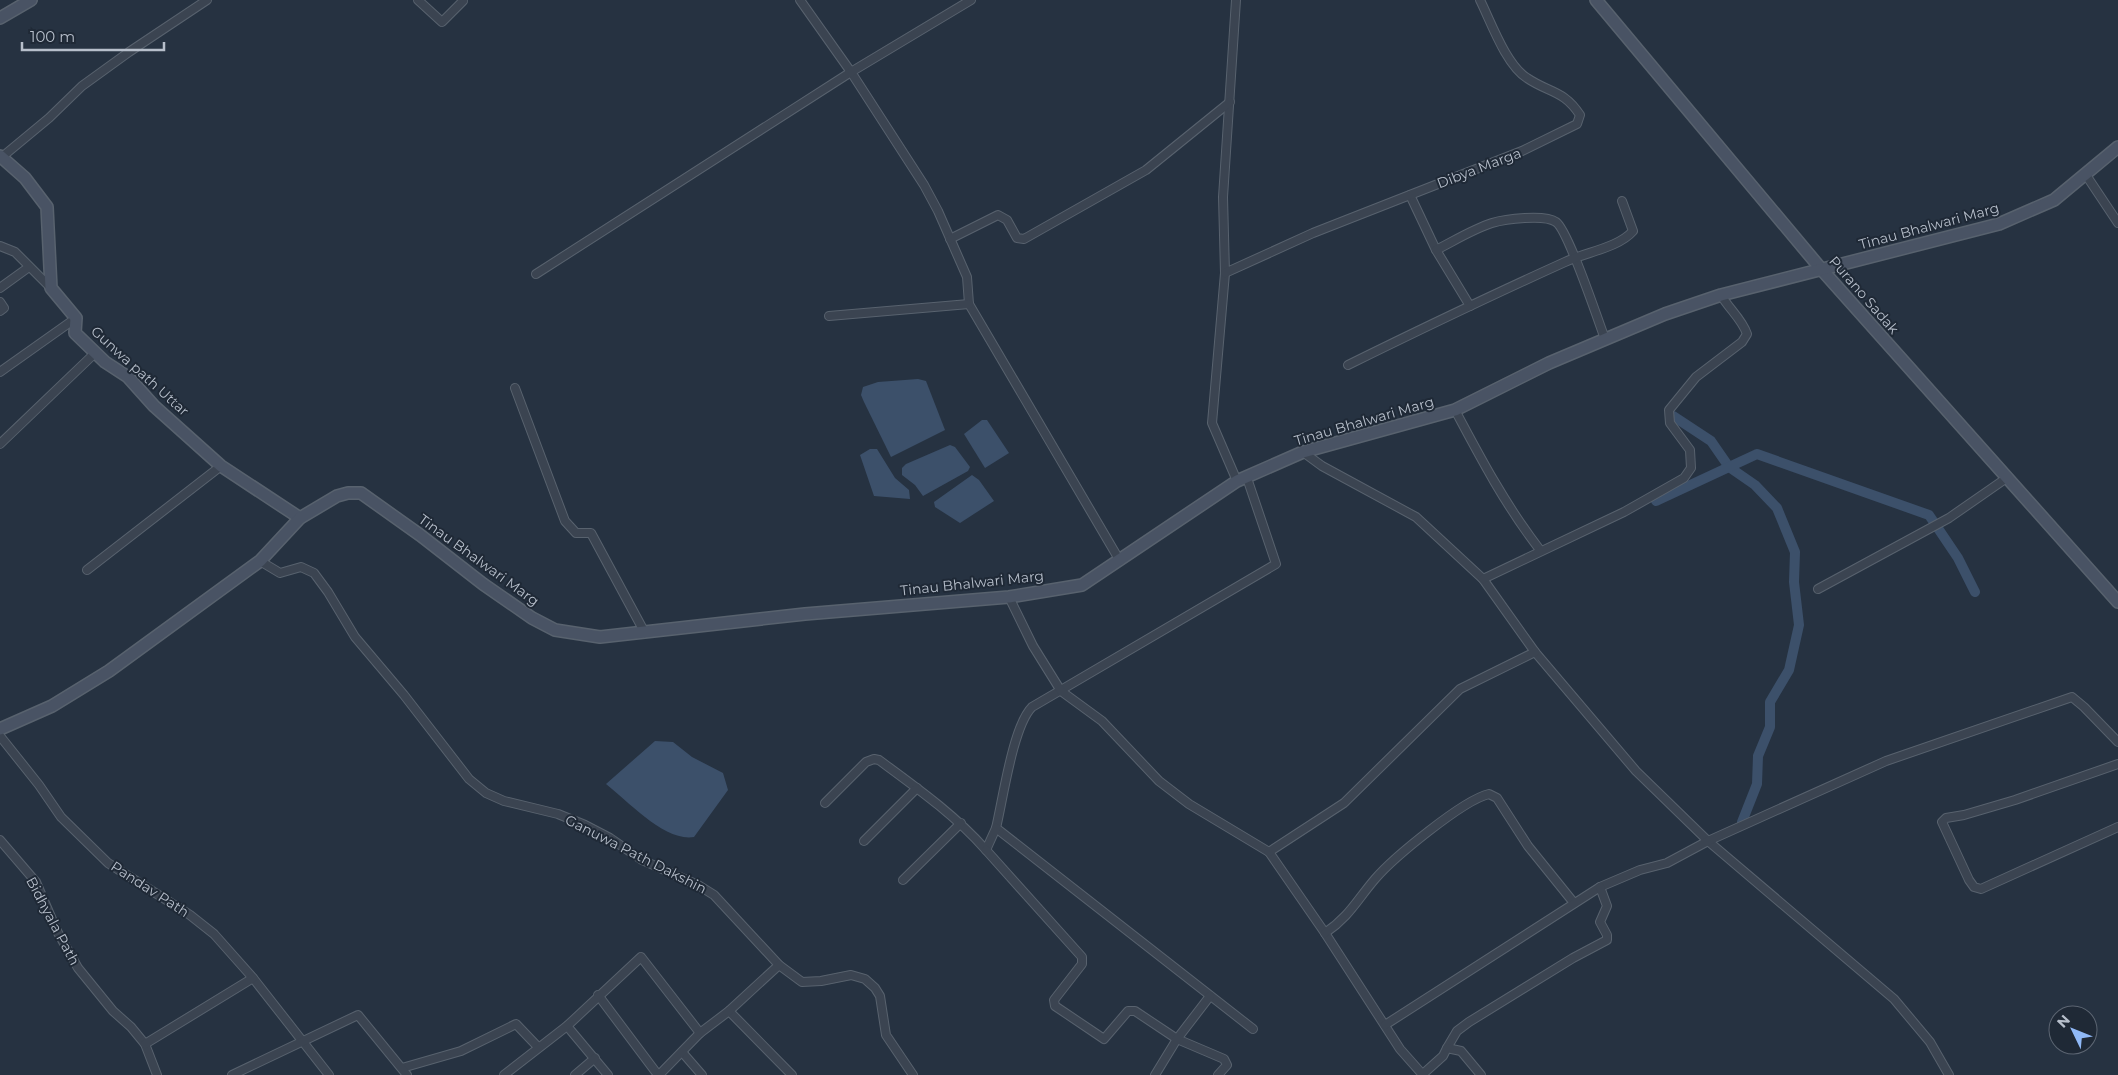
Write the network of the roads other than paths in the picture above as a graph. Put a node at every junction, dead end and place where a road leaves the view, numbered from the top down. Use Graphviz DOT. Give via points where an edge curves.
graph roads {
  1 [pos="31,0"];
  2 [pos="207,0"];
  3 [pos="418,0"];
  4 [pos="800,0"];
  5 [pos="972,0"];
  6 [pos="1236,0"];
  7 [pos="1480,0"];
  8 [pos="1596,0"];
  9 [pos="463,1"];
  10 [pos="0,18"];
  11 [pos="851,72"];
  12 [pos="1230,102"];
  13 [pos="2118,146"];
  14 [pos="1,157"];
  15 [pos="2086,175"];
  16 [pos="1410,195"];
  17 [pos="1622,200"];
  18 [pos="2118,223"];
  19 [pos="950,240"];
  20 [pos="0,246"];
  21 [pos="1436,250"];
  22 [pos="1574,258"];
  23 [pos="29,267"];
  24 [pos="1822,270"];
  25 [pos="1225,273"];
  26 [pos="536,274"];
  27 [pos="0,288"];
  28 [pos="51,288"];
  29 [pos="1721,295"];
  30 [pos="0,302"];
  31 [pos="969,304"];
  32 [pos="1470,306"];
  33 [pos="0,311"];
  34 [pos="829,316"];
  35 [pos="76,318"];
  36 [pos="1605,339"];
  37 [pos="95,352"];
  38 [pos="1348,365"];
  39 [pos="0,372"];
  40 [pos="515,388"];
  41 [pos="1455,410"];
  42 [pos="0,444"];
  43 [pos="1303,452"];
  44 [pos="222,466"];
  45 [pos="2008,477"];
  46 [pos="1242,480"];
  47 [pos="300,518"];
  48 [pos="1540,550"];
  49 [pos="260,561"];
  50 [pos="1120,561"];
  51 [pos="87,570"];
  52 [pos="1482,579"];
  53 [pos="1818,589"];
  54 [pos="1009,597"];
  55 [pos="2118,602"];
  56 [pos="645,633"];
  57 [pos="1534,652"];
  58 [pos="1061,691"];
  59 [pos="0,729"];
  60 [pos="0,736"];
  61 [pos="2118,742"];
  62 [pos="2118,764"];
  63 [pos="917,788"];
  64 [pos="825,803"];
  65 [pos="961,823"];
  66 [pos="2118,827"];
  67 [pos="996,828"];
  68 [pos="0,840"];
  69 [pos="864,841"];
  70 [pos="1708,841"];
  71 [pos="986,850"];
  72 [pos="1269,852"];
  73 [pos="902,880"];
  74 [pos="1600,887"];
  75 [pos="1574,903"];
  76 [pos="1325,933"];
  77 [pos="779,965"];
  78 [pos="254,978"];
  79 [pos="598,995"];
  80 [pos="1210,996"];
  81 [pos="729,1011"];
  82 [pos="1385,1025"];
  83 [pos="567,1026"];
  84 [pos="1253,1030"];
  85 [pos="700,1033"];
  86 [pos="1177,1039"];
  87 [pos="300,1041"];
  88 [pos="144,1044"];
  89 [pos="538,1047"];
  90 [pos="1447,1048"];
  91 [pos="682,1052"];
  92 [pos="595,1058"];
  93 [pos="404,1072"];
  94 [pos="157,1075"];
  95 [pos="232,1075"];
  96 [pos="329,1075"];
  97 [pos="504,1075"];
  98 [pos="575,1075"];
  99 [pos="608,1075"];
  100 [pos="658,1075"];
  101 [pos="702,1075"];
  102 [pos="792,1075"];
  103 [pos="913,1075"];
  104 [pos="1155,1075"];
  105 [pos="1218,1075"];
  106 [pos="1423,1075"];
  107 [pos="1481,1075"];
  108 [pos="1949,1075"];
  1 -- 10 [label="street"];
  2 -- 14 [label="street" via="82,86"];
  3 -- 9 [label="street" via="442,22"];
  4 -- 11 [label="street"];
  5 -- 11 [label="street"];
  6 -- 12 [label="street"];
  7 -- 16 [label="street, Dibya Marga" via="1511,61 1526,78 1561,93 1580,115 1580,120 1522,151"];
  8 -- 24 [label="street, Purano Sadak"];
  11 -- 19 [label="street" via="924,185"];
  11 -- 26 [label="street"];
  12 -- 19 [label="street" via="1146,170 1024,239 1017,238 1007,220 998,215"];
  12 -- 25 [label="street" via="1223,197"];
  13 -- 15 [label="street, Tinau Bhalwari Marg"];
  14 -- 28 [label="street" via="26,178 47,208"];
  15 -- 18 [label="street"];
  15 -- 24 [label="street, Tinau Bhalwari Marg" via="2054,200 1999,224"];
  16 -- 21 [label="street"];
  16 -- 25 [label="street, Dibya Marga" via="1313,233"];
  17 -- 22 [label="street" via="1633,231 1627,238"];
  19 -- 31 [label="street" via="967,277"];
  20 -- 23 [label="street" via="15,252"];
  21 -- 22 [label="street" via="1492,223 1544,218 1559,225"];
  21 -- 32 [label="street"];
  22 -- 32 [label="street"];
  22 -- 36 [label="street"];
  23 -- 27 [label="street"];
  23 -- 28 [label="street"];
  24 -- 29 [label="street, Tinau Bhalwari Marg"];
  24 -- 45 [label="street, Purano Sadak"];
  25 -- 46 [label="street" via="1212,423"];
  28 -- 35 [label="street, Gunwa path Uttar"];
  29 -- 36 [label="street, Tinau Bhalwari Marg"];
  29 -- 48 [label="street" via="1747,334 1742,342 1696,377 1670,410 1670,423 1690,450 1692,462 1688,474 1624,512"];
  30 -- 33 [label="street" via="4,308"];
  31 -- 34 [label="street"];
  31 -- 50 [label="street"];
  32 -- 38 [label="street"];
  35 -- 37 [label="street, Gunwa path Uttar" via="75,333"];
  35 -- 39 [label="street"];
  36 -- 41 [label="street, Tinau Bhalwari Marg"];
  37 -- 42 [label="street"];
  37 -- 44 [label="street, Gunwa path Uttar" via="128,377 154,406"];
  40 -- 56 [label="street" via="565,522 576,533 591,533"];
  41 -- 43 [label="street, Tinau Bhalwari Marg"];
  41 -- 48 [label="street" via="1494,484"];
  43 -- 46 [label="street, Tinau Bhalwari Marg"];
  43 -- 52 [label="street" via="1322,466 1416,517"];
  44 -- 47 [label="street, Gunwa path Uttar"];
  44 -- 51 [label="street"];
  45 -- 53 [label="street" via="1949,518"];
  45 -- 55 [label="street, Purano Sadak"];
  46 -- 50 [label="street, Tinau Bhalwari Marg"];
  46 -- 58 [label="street" via="1276,564"];
  47 -- 49 [label="street, Tinau Bhalwari Marg"];
  47 -- 56 [label="street, Tinau Bhalwari Marg" via="337,496 361,494 483,584 555,630 600,637"];
  48 -- 52 [label="street"];
  49 -- 59 [label="street, Tinau Bhalwari Marg" via="109,671 52,706"];
  49 -- 77 [label="street, Ganuwa Path Dakshin" via="280,573 301,567 314,573 368,654 469,780 504,801 558,814 585,825 642,860 698,885 714,895"];
  50 -- 54 [label="street, Tinau Bhalwari Marg" via="1082,585"];
  52 -- 57 [label="street"];
  54 -- 56 [label="street, Tinau Bhalwari Marg" via="805,614"];
  54 -- 58 [label="street" via="1032,646"];
  57 -- 70 [label="street" via="1636,771"];
  57 -- 72 [label="street" via="1460,689 1344,803"];
  58 -- 67 [label="street" via="1026,713"];
  58 -- 72 [label="street" via="1102,721 1159,781 1190,804"];
  60 -- 78 [label="street, Pandav Path" via="61,817 108,863 214,934"];
  61 -- 70 [label="street" via="2078,701 2064,699 1886,762"];
  62 -- 66 [label="street" via="2015,800 1946,818 1942,822 1969,880 1974,887 1981,889"];
  63 -- 64 [label="street" via="874,759 866,762"];
  63 -- 65 [label="street"];
  63 -- 69 [label="street"];
  65 -- 71 [label="street"];
  65 -- 73 [label="street"];
  67 -- 71 [label="street"];
  67 -- 80 [label="street"];
  68 -- 88 [label="street, Bidhyala Path" via="36,882 56,931 78,968"];
  70 -- 74 [label="street" via="1667,863 1640,870"];
  70 -- 108 [label="street" via="1894,999 1930,1042"];
  71 -- 86 [label="street" via="1082,957 1082,964 1054,1000 1055,1006 1104,1039 1132,1010"];
  72 -- 76 [label="street"];
  74 -- 75 [label="street"];
  74 -- 90 [label="street" via="1608,906 1600,922 1607,940 1469,1022 1457,1031"];
  75 -- 76 [label="street" via="1528,846 1497,798 1489,794 1456,812 1394,860 1348,915"];
  75 -- 82 [label="street"];
  76 -- 82 [label="street"];
  77 -- 81 [label="street"];
  77 -- 103 [label="street, Ganuwa Path Dakshin" via="802,982 851,975 865,979 880,996 886,1035"];
  78 -- 87 [label="street, Pandav Path"];
  78 -- 88 [label="street"];
  79 -- 83 [label="street"];
  79 -- 85 [label="street" via="642,957"];
  79 -- 100 [label="street"];
  80 -- 84 [label="street"];
  80 -- 86 [label="street"];
  81 -- 85 [label="street"];
  81 -- 102 [label="street"];
  82 -- 106 [label="street" via="1400,1049"];
  83 -- 89 [label="street"];
  83 -- 92 [label="street"];
  85 -- 91 [label="street"];
  86 -- 104 [label="street"];
  86 -- 105 [label="street" via="1224,1060 1227,1065"];
  87 -- 93 [label="street" via="358,1015"];
  87 -- 95 [label="street"];
  87 -- 96 [label="street, Pandav Path"];
  88 -- 94 [label="street, Bidhyala Path"];
  89 -- 93 [label="street" via="516,1024 461,1051"];
  89 -- 97 [label="street"];
  90 -- 106 [label="street"];
  90 -- 107 [label="street" via="1461,1051"];
  91 -- 100 [label="street"];
  91 -- 101 [label="street"];
  92 -- 98 [label="street"];
  92 -- 99 [label="street"];
}
